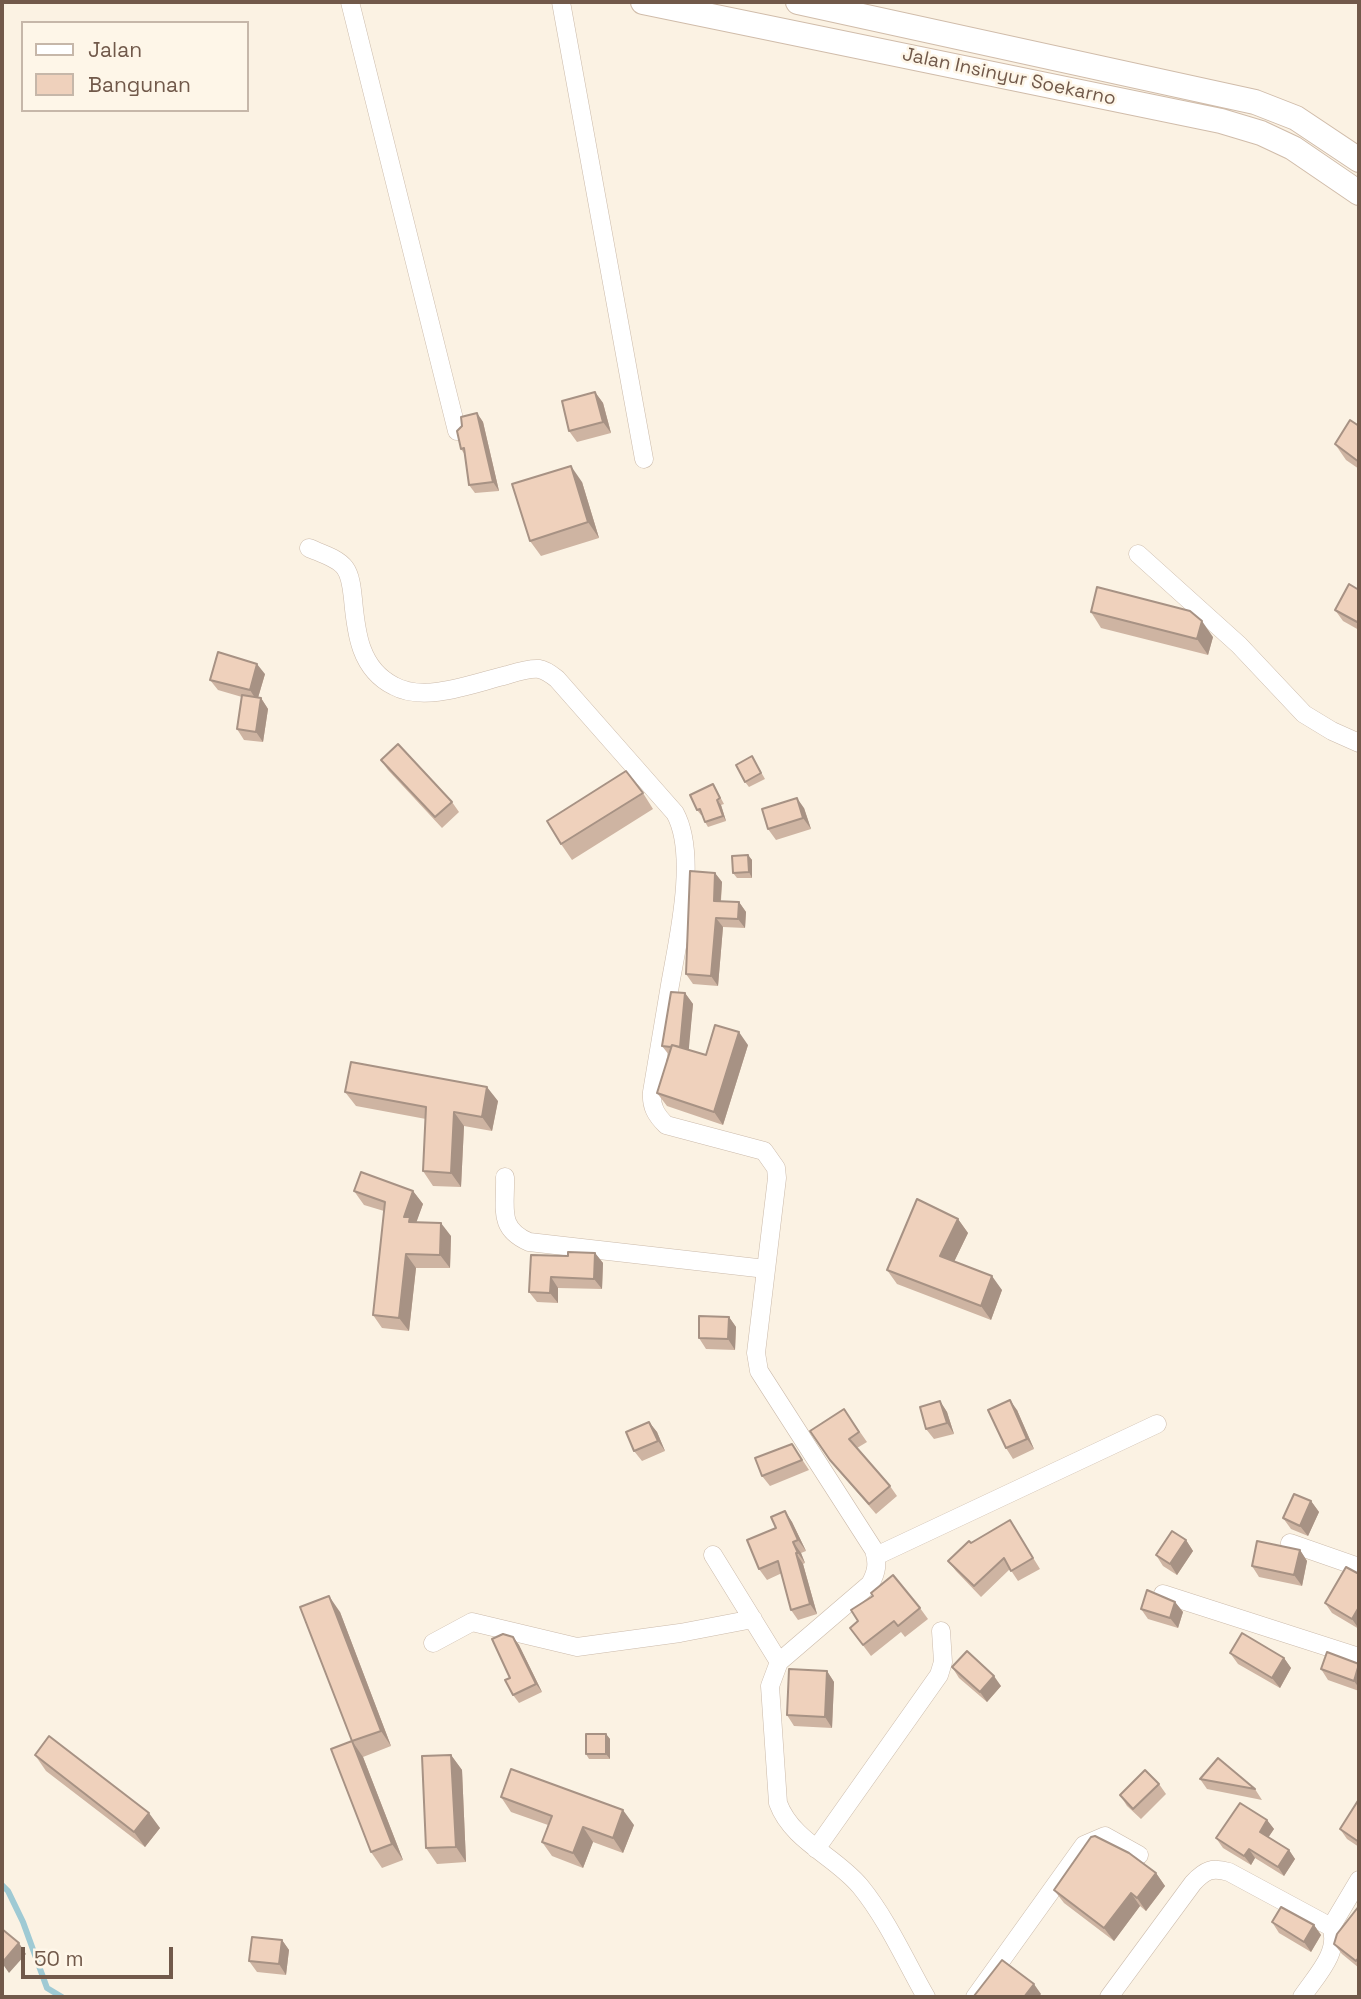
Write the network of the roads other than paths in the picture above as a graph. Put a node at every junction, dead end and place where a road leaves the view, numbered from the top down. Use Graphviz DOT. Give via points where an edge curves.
graph roads {
  1 [pos="350,2"];
  2 [pos="561,2"];
  3 [pos="643,2"];
  4 [pos="798,2"];
  5 [pos="943,32"];
  6 [pos="931,61"];
  7 [pos="1359,160"];
  8 [pos="1359,192"];
  9 [pos="457,431"];
  10 [pos="644,459"];
  11 [pos="309,548"];
  12 [pos="1138,554"];
  13 [pos="1359,743"];
  14 [pos="505,1177"];
  15 [pos="766,1269"];
  16 [pos="1157,1424"];
  17 [pos="1290,1544"];
  18 [pos="713,1555"];
  19 [pos="876,1556"];
  20 [pos="1359,1567"];
  21 [pos="1163,1594"];
  22 [pos="753,1619"];
  23 [pos="941,1631"];
  24 [pos="433,1643"];
  25 [pos="1359,1657"];
  26 [pos="779,1662"];
  27 [pos="816,1849"];
  28 [pos="1139,1855"];
  29 [pos="1359,1880"];
  30 [pos="1331,1927"];
  31 [pos="926,1997"];
  32 [pos="975,1997"];
  33 [pos="1109,1997"];
  34 [pos="1302,1997"];
  1 -- 9 [label="street"];
  2 -- 10 [label="street"];
  3 -- 6 [label="main road, Jalan Insinyur Soekarno"];
  4 -- 5 [label="main road, Jalan Insinyur Soekarno"];
  5 -- 6 [label="main road"];
  5 -- 7 [label="main road, Jalan Insinyur Soekarno" via="1255,102 1296,118"];
  6 -- 8 [label="main road, Jalan Insinyur Soekarno" via="1222,121 1293,148"];
  11 -- 15 [label="street" via="345,568 361,649 383,680 404,691 426,694 542,669 557,679 675,813 684,838 685,880 652,1101 666,1125 756,1148 771,1159 777,1178"];
  12 -- 13 [label="street" via="1239,645 1304,714"];
  14 -- 15 [label="street" via="507,1224 511,1233 529,1242"];
  15 -- 19 [label="street" via="756,1353 759,1371"];
  16 -- 19 [label="street"];
  17 -- 20 [label="street"];
  18 -- 22 [label="street"];
  19 -- 26 [label="street" via="876,1573 870,1584"];
  21 -- 25 [label="street"];
  22 -- 24 [label="street" via="577,1647 472,1622"];
  22 -- 26 [label="street"];
  23 -- 27 [label="street" via="939,1675"];
  26 -- 27 [label="street" via="770,1686 778,1802 791,1826"];
  27 -- 31 [label="street" via="859,1885 877,1909"];
  28 -- 32 [label="street" via="1105,1836 1084,1845"];
  29 -- 30 [label="street"];
  30 -- 33 [label="street" via="1229,1872 1209,1869 1193,1883"];
  30 -- 34 [label="street" via="1333,1948"];
}
